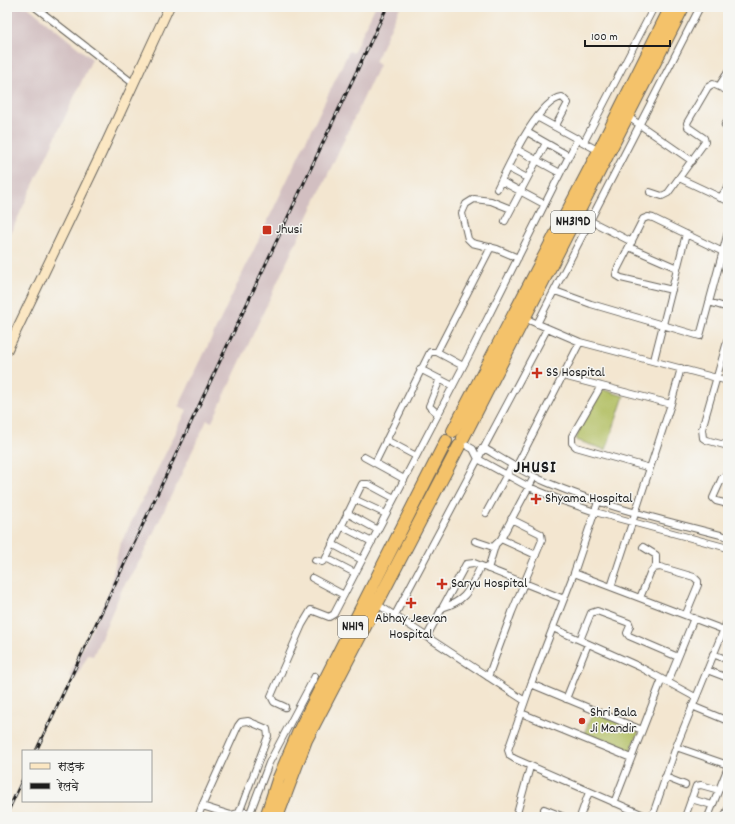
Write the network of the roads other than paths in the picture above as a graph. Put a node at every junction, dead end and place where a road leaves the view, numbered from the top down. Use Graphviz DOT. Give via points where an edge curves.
graph roads {
  1 [pos="35,7"];
  2 [pos="169,7"];
  3 [pos="654,7"];
  4 [pos="671,7"];
  5 [pos="683,7"];
  6 [pos="700,7"];
  7 [pos="728,72"];
  8 [pos="134,84"];
  9 [pos="719,86"];
  10 [pos="728,90"];
  11 [pos="627,116"];
  12 [pos="538,117"];
  13 [pos="640,124"];
  14 [pos="555,127"];
  15 [pos="527,132"];
  16 [pos="582,141"];
  17 [pos="546,143"];
  18 [pos="518,150"];
  19 [pos="597,150"];
  20 [pos="569,156"];
  21 [pos="536,160"];
  22 [pos="692,161"];
  23 [pos="508,168"];
  24 [pos="560,173"];
  25 [pos="527,178"];
  26 [pos="680,178"];
  27 [pos="501,181"];
  28 [pos="728,186"];
  29 [pos="497,189"];
  30 [pos="520,191"];
  31 [pos="650,192"];
  32 [pos="720,198"];
  33 [pos="728,201"];
  34 [pos="544,204"];
  35 [pos="511,209"];
  36 [pos="577,214"];
  37 [pos="591,220"];
  38 [pos="505,221"];
  39 [pos="728,232"];
  40 [pos="686,234"];
  41 [pos="630,244"];
  42 [pos="491,247"];
  43 [pos="723,252"];
  44 [pos="518,258"];
  45 [pos="677,268"];
  46 [pos="672,290"];
  47 [pos="555,291"];
  48 [pos="709,302"];
  49 [pos="728,308"];
  50 [pos="524,318"];
  51 [pos="537,324"];
  52 [pos="663,325"];
  53 [pos="547,329"];
  54 [pos="728,338"];
  55 [pos="580,342"];
  56 [pos="727,349"];
  57 [pos="7,350"];
  58 [pos="437,352"];
  59 [pos="654,360"];
  60 [pos="463,366"];
  61 [pos="681,368"];
  62 [pos="420,370"];
  63 [pos="563,376"];
  64 [pos="716,378"];
  65 [pos="440,379"];
  66 [pos="728,381"];
  67 [pos="453,386"];
  68 [pos="601,386"];
  69 [pos="671,404"];
  70 [pos="438,414"];
  71 [pos="386,440"];
  72 [pos="457,440"];
  73 [pos="728,446"];
  74 [pos="484,448"];
  75 [pos="473,449"];
  76 [pos="416,456"];
  77 [pos="364,457"];
  78 [pos="478,459"];
  79 [pos="375,463"];
  80 [pos="514,466"];
  81 [pos="650,468"];
  82 [pos="507,475"];
  83 [pos="728,475"];
  84 [pos="534,477"];
  85 [pos="404,479"];
  86 [pos="529,487"];
  87 [pos="394,498"];
  88 [pos="354,499"];
  89 [pos="598,502"];
  90 [pos="728,504"];
  91 [pos="595,512"];
  92 [pos="635,512"];
  93 [pos="347,513"];
  94 [pos="486,513"];
  95 [pos="386,514"];
  96 [pos="511,519"];
  97 [pos="632,523"];
  98 [pos="341,526"];
  99 [pos="378,530"];
  100 [pos="728,537"];
  101 [pos="501,539"];
  102 [pos="475,541"];
  103 [pos="372,542"];
  104 [pos="332,544"];
  105 [pos="495,546"];
  106 [pos="643,547"];
  107 [pos="728,548"];
  108 [pos="536,555"];
  109 [pos="326,558"];
  110 [pos="315,560"];
  111 [pos="362,560"];
  112 [pos="481,566"];
  113 [pos="656,567"];
  114 [pos="488,569"];
  115 [pos="355,573"];
  116 [pos="574,573"];
  117 [pos="312,578"];
  118 [pos="524,584"];
  119 [pos="611,587"];
  120 [pos="344,595"];
  121 [pos="640,598"];
  122 [pos="564,599"];
  123 [pos="377,604"];
  124 [pos="442,608"];
  125 [pos="686,614"];
  126 [pos="395,615"];
  127 [pos="694,618"];
  128 [pos="728,619"];
  129 [pos="553,628"];
  130 [pos="724,630"];
  131 [pos="427,636"];
  132 [pos="580,640"];
  133 [pos="588,644"];
  134 [pos="713,654"];
  135 [pos="678,657"];
  136 [pos="728,660"];
  137 [pos="707,670"];
  138 [pos="314,676"];
  139 [pos="488,677"];
  140 [pos="728,678"];
  141 [pos="665,681"];
  142 [pos="531,684"];
  143 [pos="696,697"];
  144 [pos="566,699"];
  145 [pos="525,701"];
  146 [pos="692,706"];
  147 [pos="285,707"];
  148 [pos="521,713"];
  149 [pos="728,720"];
  150 [pos="642,730"];
  151 [pos="676,747"];
  152 [pos="631,758"];
  153 [pos="530,766"];
  154 [pos="728,766"];
  155 [pos="666,778"];
  156 [pos="685,785"];
  157 [pos="719,790"];
  158 [pos="590,792"];
  159 [pos="691,799"];
  160 [pos="614,802"];
  161 [pos="712,805"];
  162 [pos="202,806"];
  163 [pos="544,809"];
  164 [pos="728,809"];
  165 [pos="247,813"];
  166 [pos="264,816"];
  167 [pos="198,817"];
  168 [pos="277,817"];
  169 [pos="516,817"];
  170 [pos="564,817"];
  171 [pos="580,817"];
  172 [pos="648,817"];
  173 [pos="652,817"];
  174 [pos="685,817"];
  175 [pos="708,817"];
  176 [pos="724,817"];
  1 -- 8 [label="street"];
  2 -- 8 [label="street"];
  3 -- 16 [label="street"];
  4 -- 19 [label="highway, NH319D"];
  5 -- 11 [label="highway, NH319D"];
  6 -- 13 [label="street"];
  7 -- 9 [label="street"];
  8 -- 57 [label="street"];
  9 -- 10 [label="street"];
  9 -- 22 [label="street" via="713,84 708,87 687,121 688,127 705,140"];
  11 -- 13 [label="street"];
  11 -- 36 [label="highway, NH319D"];
  12 -- 14 [label="street"];
  12 -- 14 [label="street" via="558,98 566,99 567,105"];
  12 -- 15 [label="street"];
  13 -- 22 [label="street"];
  13 -- 37 [label="street"];
  14 -- 16 [label="street"];
  15 -- 17 [label="street"];
  15 -- 18 [label="street"];
  16 -- 19 [label="street"];
  16 -- 20 [label="street"];
  17 -- 20 [label="street"];
  17 -- 21 [label="street"];
  18 -- 21 [label="street"];
  18 -- 23 [label="street"];
  19 -- 72 [label="highway, NH319D"];
  20 -- 24 [label="street"];
  21 -- 24 [label="street"];
  21 -- 25 [label="street"];
  22 -- 26 [label="street"];
  23 -- 25 [label="street"];
  23 -- 27 [label="street"];
  24 -- 34 [label="street"];
  25 -- 30 [label="street"];
  26 -- 31 [label="street" via="665,196"];
  26 -- 32 [label="street"];
  27 -- 29 [label="street"];
  27 -- 30 [label="street"];
  28 -- 32 [label="street"];
  30 -- 34 [label="street"];
  30 -- 35 [label="street"];
  32 -- 33 [label="street"];
  34 -- 44 [label="street"];
  35 -- 38 [label="street"];
  35 -- 42 [label="street" via="478,199 470,201 464,209 463,218 469,241"];
  36 -- 37 [label="street"];
  36 -- 50 [label="highway, NH319D"];
  37 -- 41 [label="street"];
  37 -- 47 [label="street"];
  39 -- 43 [label="street"];
  40 -- 41 [label="street" via="653,218 645,218"];
  40 -- 43 [label="street"];
  40 -- 45 [label="street"];
  41 -- 45 [label="street"];
  41 -- 46 [label="street" via="616,275"];
  42 -- 44 [label="street"];
  42 -- 58 [label="street"];
  43 -- 48 [label="street"];
  44 -- 60 [label="street"];
  45 -- 46 [label="street"];
  46 -- 52 [label="street"];
  47 -- 51 [label="street"];
  47 -- 52 [label="street"];
  48 -- 49 [label="street"];
  48 -- 52 [label="street" via="700,336"];
  50 -- 51 [label="street"];
  50 -- 72 [label="highway, NH319D"];
  51 -- 53 [label="street"];
  52 -- 59 [label="street"];
  53 -- 55 [label="street"];
  53 -- 74 [label="street"];
  54 -- 56 [label="street"];
  55 -- 59 [label="street"];
  55 -- 63 [label="street"];
  56 -- 64 [label="street"];
  58 -- 60 [label="street"];
  58 -- 62 [label="street" via="430,352"];
  59 -- 61 [label="street"];
  60 -- 67 [label="street"];
  61 -- 64 [label="street"];
  61 -- 69 [label="street"];
  62 -- 65 [label="street"];
  62 -- 71 [label="street"];
  63 -- 68 [label="street"];
  63 -- 80 [label="street"];
  64 -- 66 [label="street"];
  64 -- 73 [label="street" via="702,434 706,440"];
  65 -- 67 [label="street"];
  65 -- 70 [label="street" via="429,406"];
  67 -- 70 [label="street"];
  68 -- 69 [label="street"];
  68 -- 81 [label="street" via="572,436 572,443 576,447"];
  69 -- 81 [label="street"];
  70 -- 76 [label="street"];
  71 -- 76 [label="street"];
  71 -- 79 [label="street"];
  72 -- 75 [label="street"];
  72 -- 123 [label="highway, NH319D"];
  72 -- 166 [label="highway, NH19" via="300,731"];
  74 -- 75 [label="street"];
  74 -- 78 [label="street"];
  74 -- 80 [label="street"];
  75 -- 78 [label="street"];
  76 -- 85 [label="street"];
  77 -- 79 [label="street"];
  78 -- 82 [label="street"];
  78 -- 126 [label="street"];
  79 -- 85 [label="street"];
  80 -- 82 [label="street"];
  80 -- 84 [label="street"];
  81 -- 92 [label="street"];
  82 -- 86 [label="street"];
  82 -- 94 [label="street"];
  83 -- 90 [label="street" via="722,478 713,498"];
  84 -- 86 [label="street"];
  84 -- 89 [label="street"];
  85 -- 87 [label="street"];
  86 -- 91 [label="street"];
  86 -- 96 [label="street"];
  87 -- 88 [label="street" via="365,483 361,485"];
  87 -- 95 [label="street"];
  88 -- 93 [label="street"];
  88 -- 95 [label="street"];
  89 -- 91 [label="street"];
  89 -- 92 [label="street"];
  91 -- 97 [label="street"];
  91 -- 116 [label="street"];
  92 -- 97 [label="street"];
  92 -- 100 [label="street"];
  93 -- 98 [label="street"];
  93 -- 99 [label="street"];
  95 -- 99 [label="street"];
  96 -- 101 [label="street"];
  96 -- 108 [label="street" via="542,536"];
  97 -- 107 [label="street"];
  97 -- 119 [label="street"];
  98 -- 103 [label="street"];
  98 -- 104 [label="street"];
  99 -- 103 [label="street"];
  101 -- 105 [label="street"];
  101 -- 108 [label="street"];
  102 -- 105 [label="street" via="489,547"];
  103 -- 111 [label="street"];
  104 -- 109 [label="street"];
  104 -- 111 [label="street"];
  105 -- 114 [label="street"];
  106 -- 113 [label="street" via="656,555"];
  108 -- 118 [label="street"];
  109 -- 110 [label="street" via="322,562"];
  109 -- 115 [label="street"];
  111 -- 115 [label="street"];
  112 -- 114 [label="street"];
  112 -- 124 [label="street" via="462,599 456,604"];
  112 -- 124 [label="street" via="469,563 464,566"];
  113 -- 121 [label="street" via="650,573"];
  113 -- 125 [label="street" via="696,579 698,585"];
  114 -- 118 [label="street"];
  115 -- 120 [label="street"];
  116 -- 119 [label="street"];
  116 -- 122 [label="street"];
  117 -- 120 [label="street"];
  118 -- 122 [label="street"];
  118 -- 139 [label="street"];
  119 -- 121 [label="street"];
  120 -- 147 [label="street" via="332,616 311,610 302,625 271,696 274,702"];
  121 -- 125 [label="street"];
  122 -- 129 [label="street"];
  123 -- 126 [label="street"];
  123 -- 168 [label="highway, NH319D" via="306,740"];
  124 -- 131 [label="street"];
  125 -- 127 [label="street"];
  126 -- 131 [label="street"];
  127 -- 130 [label="street"];
  127 -- 135 [label="street"];
  128 -- 130 [label="street"];
  129 -- 132 [label="street"];
  129 -- 142 [label="street"];
  130 -- 134 [label="street"];
  131 -- 139 [label="street"];
  132 -- 133 [label="street"];
  132 -- 135 [label="street" via="591,613 597,611 629,623 630,636"];
  133 -- 141 [label="street"];
  133 -- 144 [label="street"];
  134 -- 136 [label="street"];
  134 -- 137 [label="street"];
  135 -- 141 [label="street"];
  137 -- 140 [label="street"];
  137 -- 143 [label="street"];
  138 -- 165 [label="street" via="269,763"];
  139 -- 145 [label="street"];
  141 -- 143 [label="street"];
  141 -- 150 [label="street"];
  142 -- 144 [label="street"];
  142 -- 145 [label="street"];
  143 -- 146 [label="street"];
  144 -- 150 [label="street"];
  145 -- 148 [label="street"];
  146 -- 149 [label="street"];
  146 -- 151 [label="street"];
  148 -- 152 [label="street"];
  148 -- 153 [label="street" via="508,750 510,756"];
  150 -- 152 [label="street"];
  151 -- 154 [label="street"];
  151 -- 155 [label="street"];
  152 -- 160 [label="street"];
  153 -- 158 [label="street"];
  153 -- 169 [label="street"];
  154 -- 157 [label="street"];
  155 -- 156 [label="street"];
  155 -- 173 [label="street"];
  157 -- 159 [label="street" via="698,785"];
  157 -- 161 [label="street"];
  158 -- 160 [label="street"];
  158 -- 171 [label="street"];
  159 -- 161 [label="street"];
  159 -- 174 [label="street"];
  160 -- 172 [label="street"];
  161 -- 175 [label="street"];
  162 -- 165 [label="street" via="234,815"];
  162 -- 165 [label="street" via="238,726 241,722 248,721 267,729 269,733"];
  162 -- 167 [label="street"];
  163 -- 170 [label="street"];
  164 -- 176 [label="street"];
  165 -- 166 [label="street"];
}
